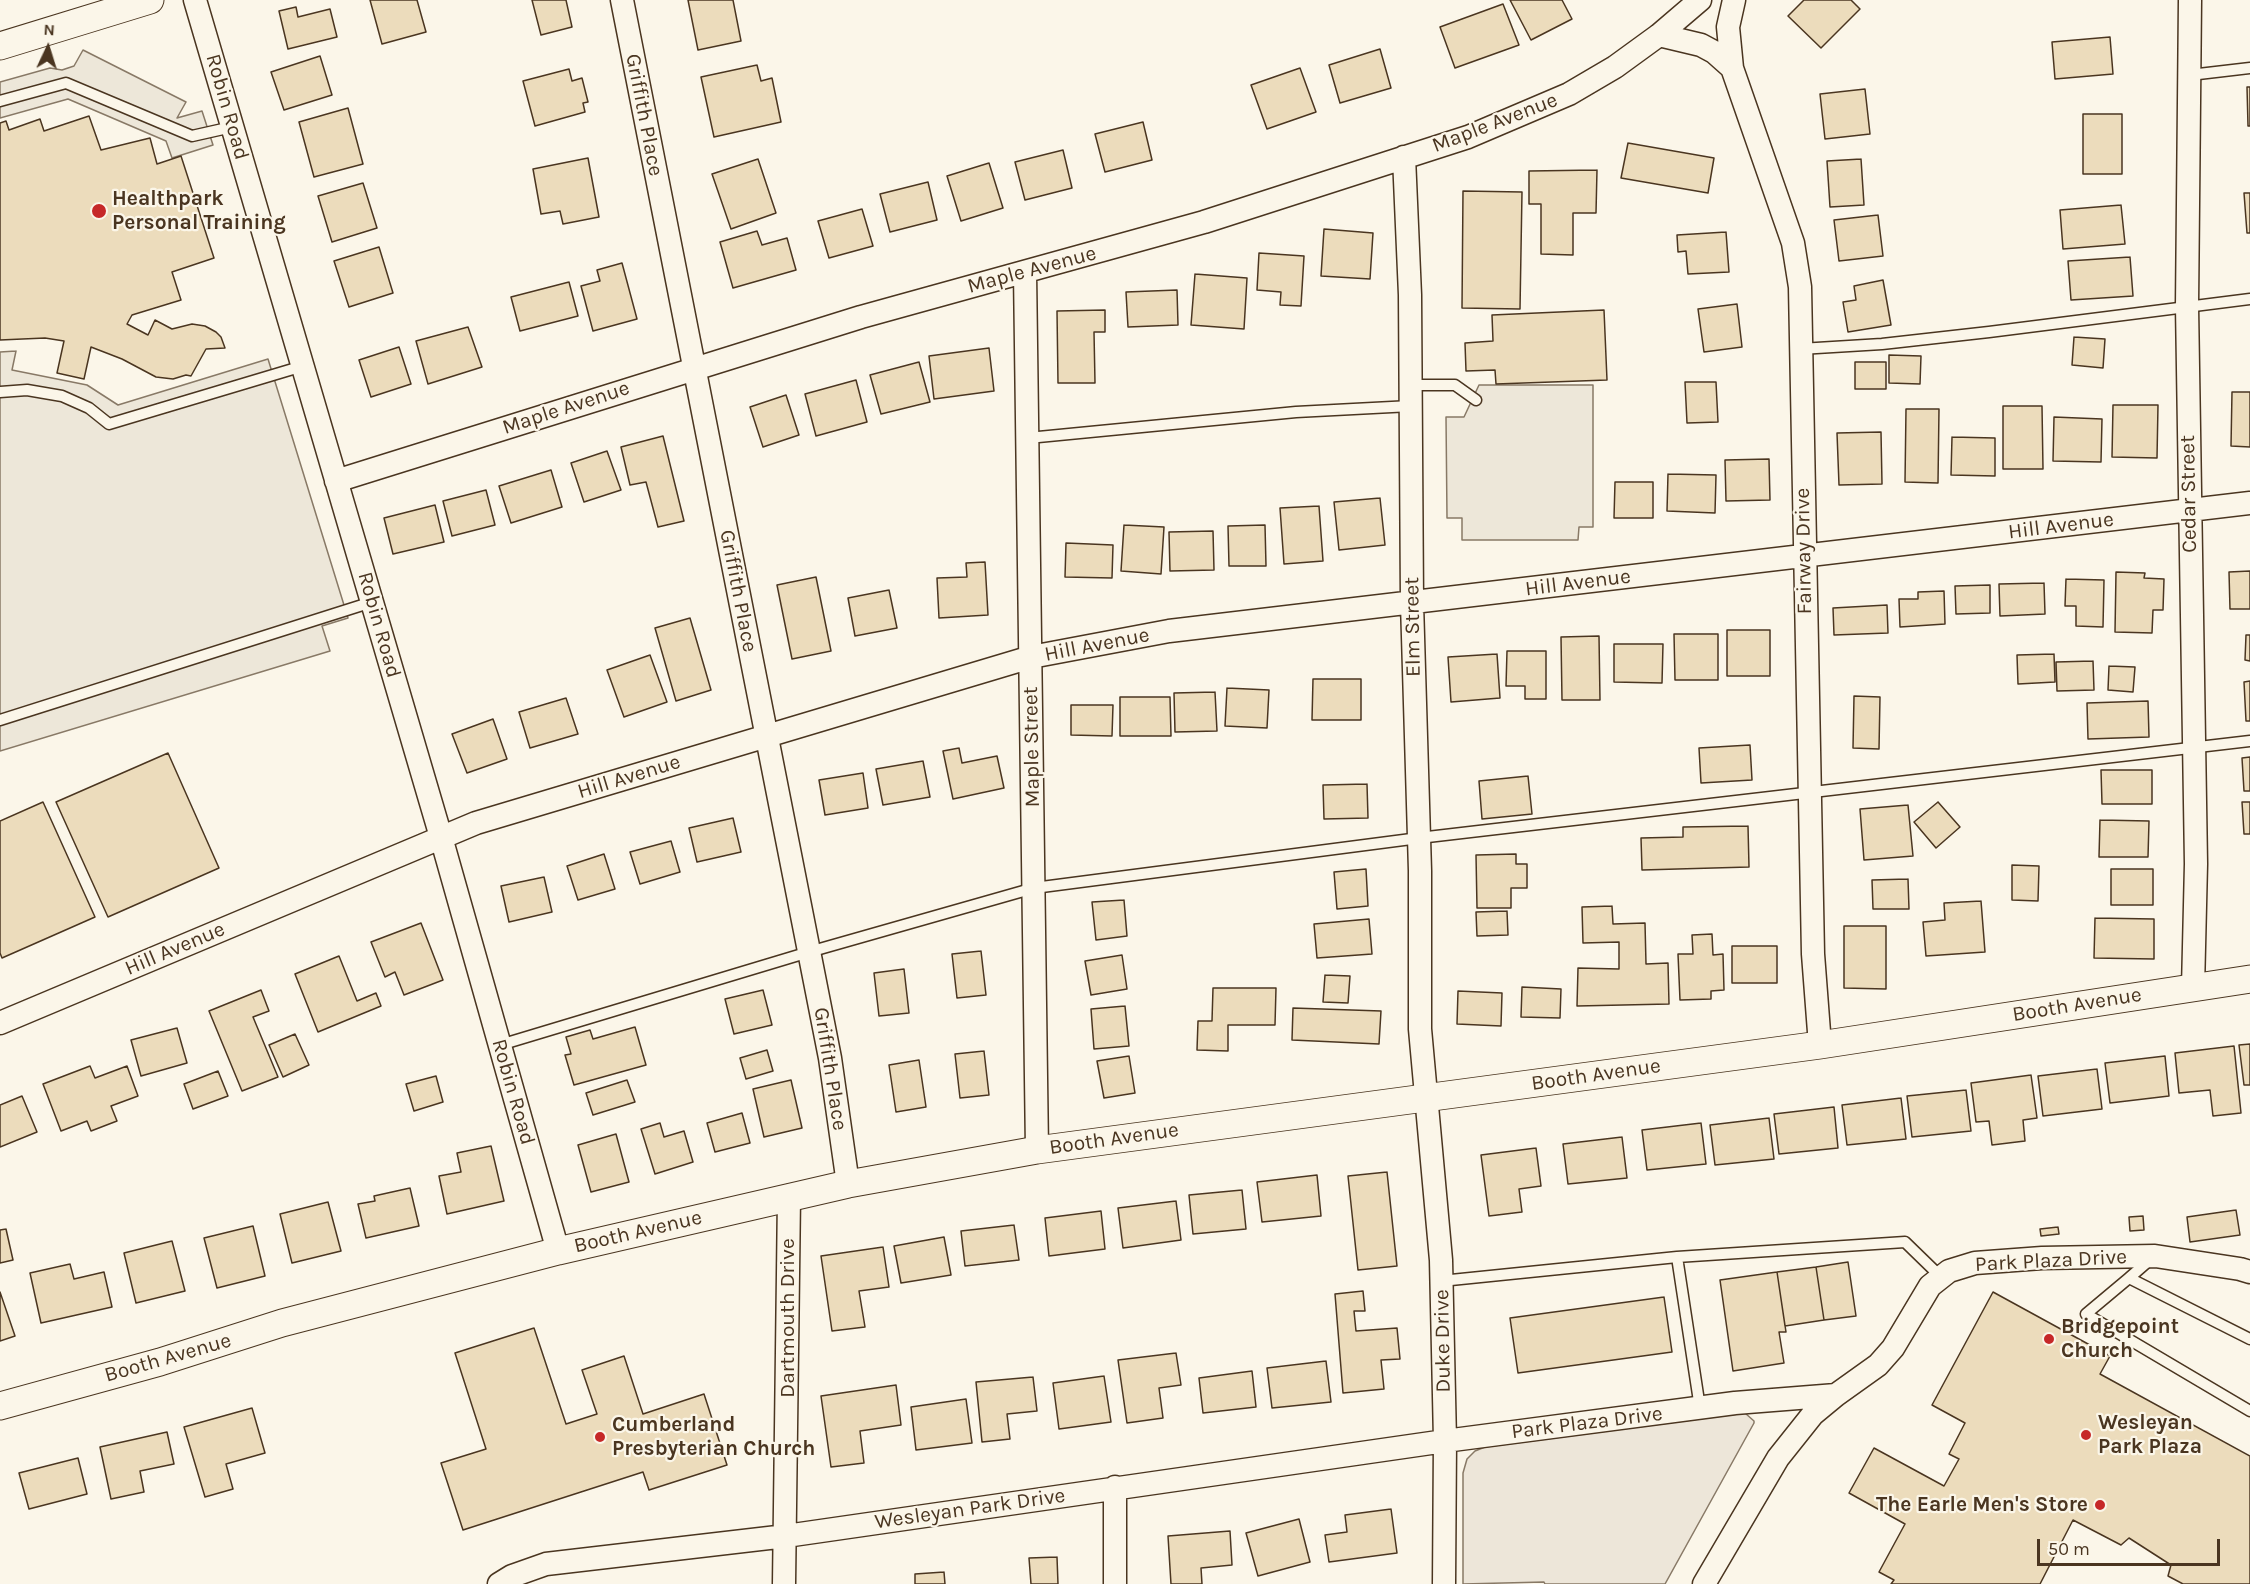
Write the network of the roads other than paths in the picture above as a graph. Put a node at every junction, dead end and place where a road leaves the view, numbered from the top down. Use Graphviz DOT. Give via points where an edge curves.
graph roads {
  1 [pos="150,0"];
  2 [pos="195,0"];
  3 [pos="622,0"];
  4 [pos="1700,0"];
  5 [pos="1734,0"];
  6 [pos="2190,0"];
  7 [pos="1659,35"];
  8 [pos="0,46"];
  9 [pos="1732,68"];
  10 [pos="2250,68"];
  11 [pos="2190,75"];
  12 [pos="0,101"];
  13 [pos="232,127"];
  14 [pos="1404,157"];
  15 [pos="1025,272"];
  16 [pos="2250,299"];
  17 [pos="2187,306"];
  18 [pos="1800,349"];
  19 [pos="303,366"];
  20 [pos="695,368"];
  21 [pos="0,392"];
  22 [pos="1411,396"];
  23 [pos="1476,400"];
  24 [pos="1028,438"];
  25 [pos="336,481"];
  26 [pos="2250,504"];
  27 [pos="2189,511"];
  28 [pos="1804,556"];
  29 [pos="372,602"];
  30 [pos="1412,603"];
  31 [pos="1031,657"];
  32 [pos="0,720"];
  33 [pos="766,736"];
  34 [pos="2250,741"];
  35 [pos="2193,748"];
  36 [pos="1810,793"];
  37 [pos="441,837"];
  38 [pos="1419,838"];
  39 [pos="1034,888"];
  40 [pos="809,952"];
  41 [pos="2250,979"];
  42 [pos="2193,988"];
  43 [pos="0,1023"];
  44 [pos="500,1045"];
  45 [pos="1820,1045"];
  46 [pos="1426,1098"];
  47 [pos="1037,1150"];
  48 [pos="848,1184"];
  49 [pos="789,1196"];
  50 [pos="558,1251"];
  51 [pos="2155,1256"];
  52 [pos="1677,1257"];
  53 [pos="2250,1272"];
  54 [pos="1941,1277"];
  55 [pos="2129,1278"];
  56 [pos="1441,1281"];
  57 [pos="2250,1339"];
  58 [pos="1836,1395"];
  59 [pos="0,1406"];
  60 [pos="1700,1408"];
  61 [pos="2250,1411"];
  62 [pos="1445,1441"];
  63 [pos="1115,1487"];
  64 [pos="786,1536"];
  65 [pos="499,1584"];
  66 [pos="784,1584"];
  67 [pos="1115,1584"];
  68 [pos="1444,1584"];
  69 [pos="1704,1584"];
  1 -- 8 [label="street"];
  2 -- 13 [label="street, Robin Road"];
  3 -- 20 [label="street, Griffith Place"];
  4 -- 7 [label="street, Maple Avenue"];
  5 -- 9 [label="street, Fairway Drive" via="1728,27"];
  6 -- 11 [label="street, Cedar Street"];
  7 -- 9 [label="street" via="1701,45"];
  7 -- 14 [label="street, Maple Avenue" via="1615,68 1569,94 1468,137"];
  9 -- 18 [label="street, Fairway Drive" via="1793,243 1800,287"];
  10 -- 11 [label="lane"];
  11 -- 17 [label="street, Cedar Street"];
  12 -- 13 [label="lane" via="66,83 192,136"];
  13 -- 19 [label="street, Robin Road"];
  14 -- 15 [label="street, Maple Avenue" via="1204,222"];
  14 -- 22 [label="street, Elm Street"];
  15 -- 20 [label="street, Maple Avenue"];
  15 -- 24 [label="street, Maple Street"];
  16 -- 17 [label="lane"];
  17 -- 18 [label="lane" via="1882,344"];
  17 -- 27 [label="street, Cedar Street"];
  18 -- 28 [label="street, Fairway Drive"];
  19 -- 21 [label="lane" via="109,424 89,408 62,396 27,390"];
  19 -- 25 [label="street, Robin Road"];
  20 -- 25 [label="street, Maple Avenue"];
  20 -- 33 [label="street, Griffith Place"];
  22 -- 23 [label="lane" via="1455,385"];
  22 -- 24 [label="lane" via="1296,412"];
  22 -- 30 [label="street, Elm Street"];
  24 -- 31 [label="street, Maple Street"];
  25 -- 29 [label="street, Robin Road"];
  26 -- 27 [label="street, Hill Avenue"];
  27 -- 28 [label="street, Hill Avenue"];
  27 -- 35 [label="street, Cedar Street"];
  28 -- 30 [label="street, Hill Avenue"];
  28 -- 36 [label="street, Fairway Drive"];
  29 -- 32 [label="lane"];
  29 -- 37 [label="street, Robin Road"];
  30 -- 31 [label="street, Hill Avenue" via="1169,631"];
  30 -- 38 [label="street, Elm Street"];
  31 -- 33 [label="street, Hill Avenue"];
  31 -- 39 [label="street, Maple Street"];
  33 -- 37 [label="street, Hill Avenue"];
  33 -- 40 [label="street, Griffith Place"];
  34 -- 35 [label="lane"];
  35 -- 36 [label="lane"];
  35 -- 42 [label="street, Cedar Street"];
  36 -- 38 [label="lane"];
  36 -- 45 [label="street, Fairway Drive"];
  37 -- 43 [label="street, Hill Avenue"];
  37 -- 44 [label="street, Robin Road"];
  38 -- 39 [label="lane"];
  38 -- 46 [label="street, Elm Street" via="1420,1029"];
  39 -- 40 [label="lane"];
  39 -- 47 [label="street, Maple Street"];
  40 -- 44 [label="lane"];
  40 -- 48 [label="street, Griffith Place" via="830,1058"];
  41 -- 42 [label="street, Booth Avenue"];
  42 -- 45 [label="street, Booth Avenue"];
  44 -- 50 [label="street, Robin Road"];
  45 -- 46 [label="street, Booth Avenue"];
  46 -- 47 [label="street, Booth Avenue"];
  46 -- 56 [label="street, Duke Drive"];
  47 -- 48 [label="street, Booth Avenue"];
  48 -- 49 [label="street, Booth Avenue"];
  49 -- 50 [label="street, Booth Avenue"];
  49 -- 64 [label="street, Dartmouth Drive"];
  50 -- 59 [label="street, Booth Avenue" via="282,1323"];
  51 -- 53 [label="street, Park Plaza Drive"];
  51 -- 54 [label="street, Park Plaza Drive" via="1975,1263"];
  51 -- 55 [label="lane"];
  52 -- 54 [label="lane" via="1905,1242"];
  52 -- 56 [label="lane"];
  52 -- 60 [label="lane"];
  54 -- 58 [label="street, Park Plaza Drive" via="1930,1286 1893,1348 1878,1365"];
  55 -- 57 [label="lane"];
  55 -- 61 [label="lane" via="2086,1314"];
  56 -- 62 [label="street, Duke Drive"];
  58 -- 60 [label="street, Park Plaza Drive"];
  58 -- 69 [label="street, Park Plaza Drive" via="1813,1414 1778,1458"];
  60 -- 62 [label="street, Park Plaza Drive"];
  62 -- 63 [label="street, Wesleyan Park Drive"];
  62 -- 68 [label="street, Duke Drive"];
  63 -- 64 [label="street, Wesleyan Park Drive"];
  63 -- 67 [label="street"];
  64 -- 65 [label="street, Wesleyan Park Drive" via="546,1564"];
  64 -- 66 [label="street, Dartmouth Drive"];
}
